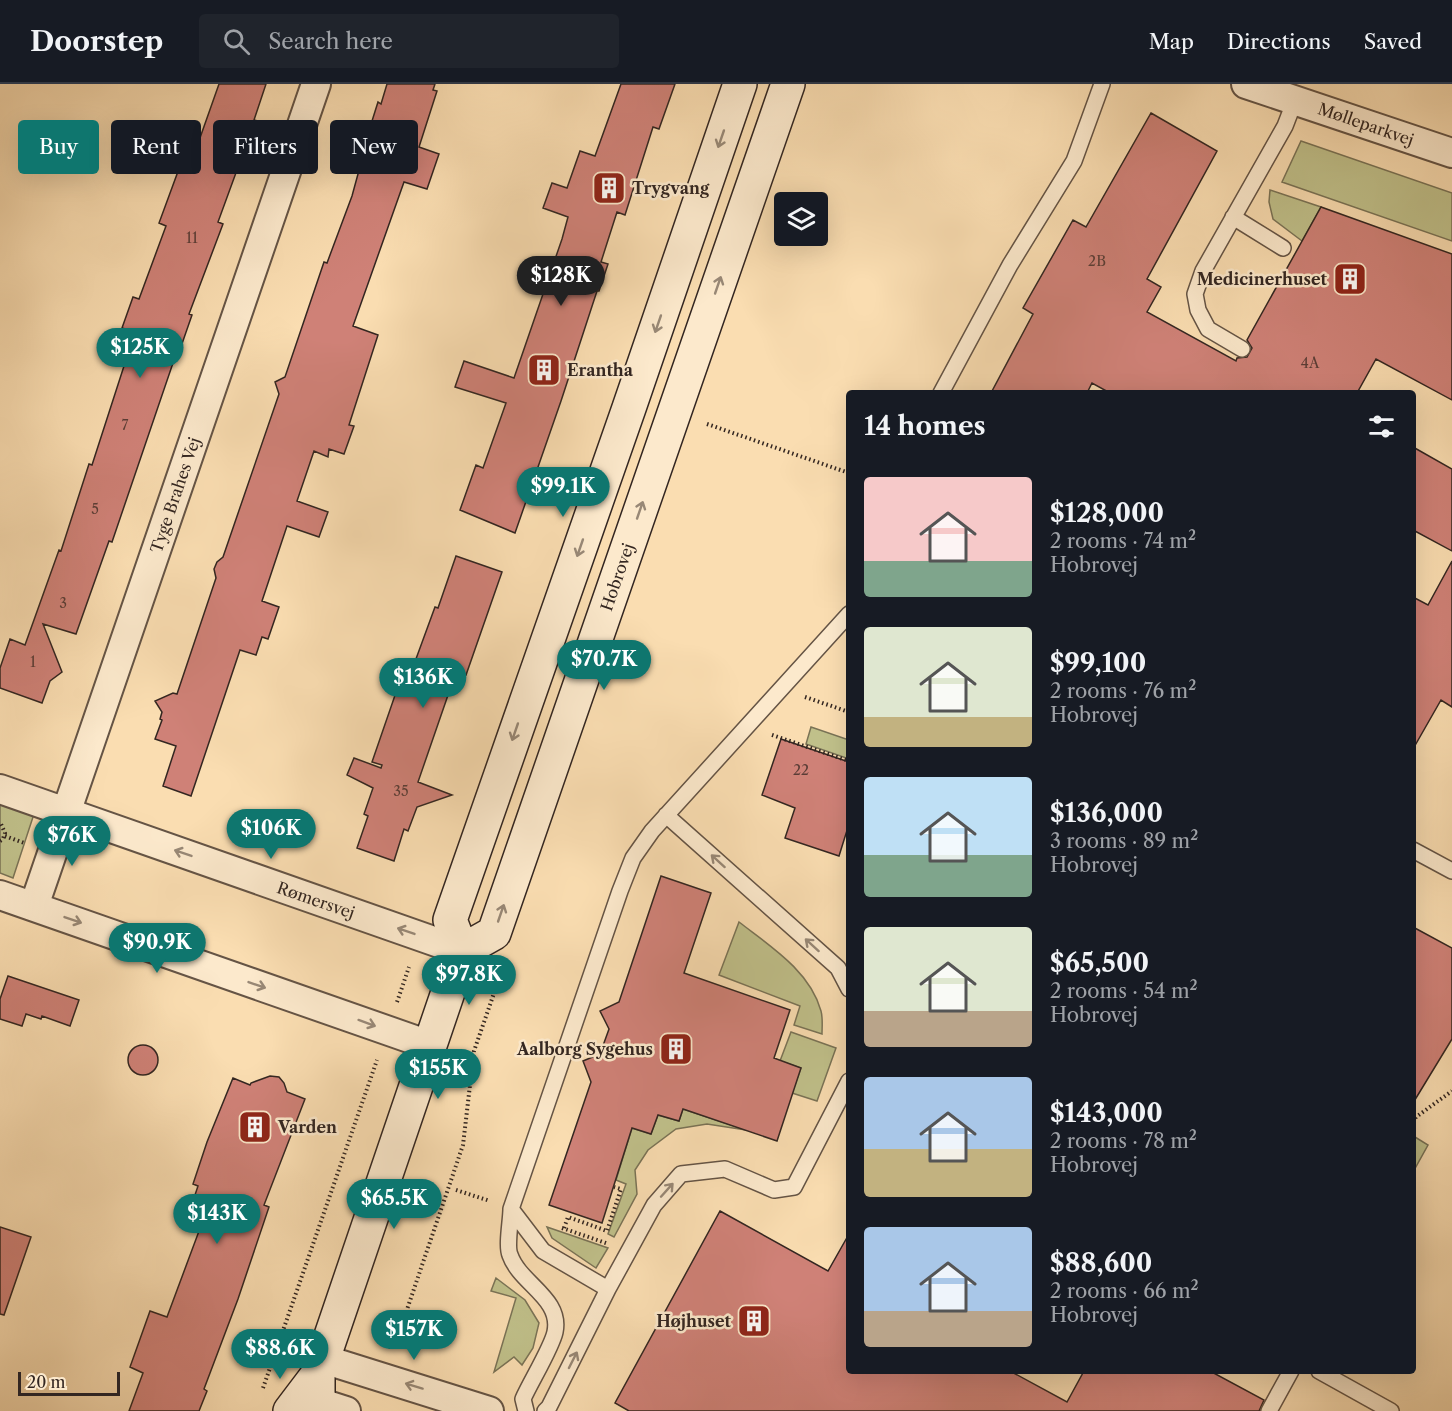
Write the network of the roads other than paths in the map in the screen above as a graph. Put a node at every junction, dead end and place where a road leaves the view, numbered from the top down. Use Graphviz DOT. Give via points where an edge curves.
graph roads {
  1 [pos="316,84"];
  2 [pos="740,84"];
  3 [pos="788,84"];
  4 [pos="1102,84"];
  5 [pos="1246,84"];
  6 [pos="1295,100"];
  7 [pos="1452,153"];
  8 [pos="1233,217"];
  9 [pos="1284,248"];
  10 [pos="1242,349"];
  11 [pos="943,390"];
  12 [pos="846,617"];
  13 [pos="0,789"];
  14 [pos="66,812"];
  15 [pos="666,815"];
  16 [pos="1416,852"];
  17 [pos="1452,871"];
  18 [pos="0,895"];
  19 [pos="34,906"];
  20 [pos="462,951"];
  21 [pos="846,983"];
  22 [pos="429,1045"];
  23 [pos="846,1087"];
  24 [pos="511,1209"];
  25 [pos="608,1289"];
  26 [pos="1290,1374"];
  27 [pos="1324,1374"];
  28 [pos="319,1395"];
  29 [pos="489,1411"];
  30 [pos="526,1411"];
  31 [pos="545,1411"];
  32 [pos="1269,1411"];
  33 [pos="1391,1411"];
  1 -- 14 [label="street, Tyge Brahes Vej"];
  2 -- 20 [label="main road, one-way" via="450,920"];
  20 -- 3 [label="main road, Hobrovej, one-way" via="494,933"];
  4 -- 11 [label="lane" via="1074,161 1016,256"];
  5 -- 6 [label="street, Mølleparkvej"];
  6 -- 7 [label="street, Mølleparkvej"];
  6 -- 8 [label="lane" via="1286,126"];
  8 -- 9 [label="lane"];
  8 -- 10 [label="lane" via="1203,271 1195,294 1208,328"];
  12 -- 15 [label="lane"];
  13 -- 14 [label="street, Rømersvej"];
  14 -- 19 [label="street, Tyge Brahes Vej"];
  20 -- 14 [label="street, Rømersvej, one-way"];
  21 -- 15 [label="lane, one-way" via="838,968"];
  15 -- 24 [label="lane" via="633,858 620,891"];
  16 -- 17 [label="lane"];
  18 -- 19 [label="street"];
  19 -- 22 [label="street, one-way"];
  20 -- 22 [label="main road"];
  22 -- 28 [label="main road"];
  25 -- 23 [label="lane, one-way" via="654,1205 681,1174 725,1169 774,1190 794,1187"];
  24 -- 25 [label="lane" via="543,1251"];
  24 -- 30 [label="lane" via="509,1254 527,1280 548,1300 555,1317 555,1333 523,1399"];
  31 -- 25 [label="lane, one-way"];
  26 -- 32 [label="lane"];
  27 -- 33 [label="lane"];
  29 -- 28 [label="street, one-way"];
}
